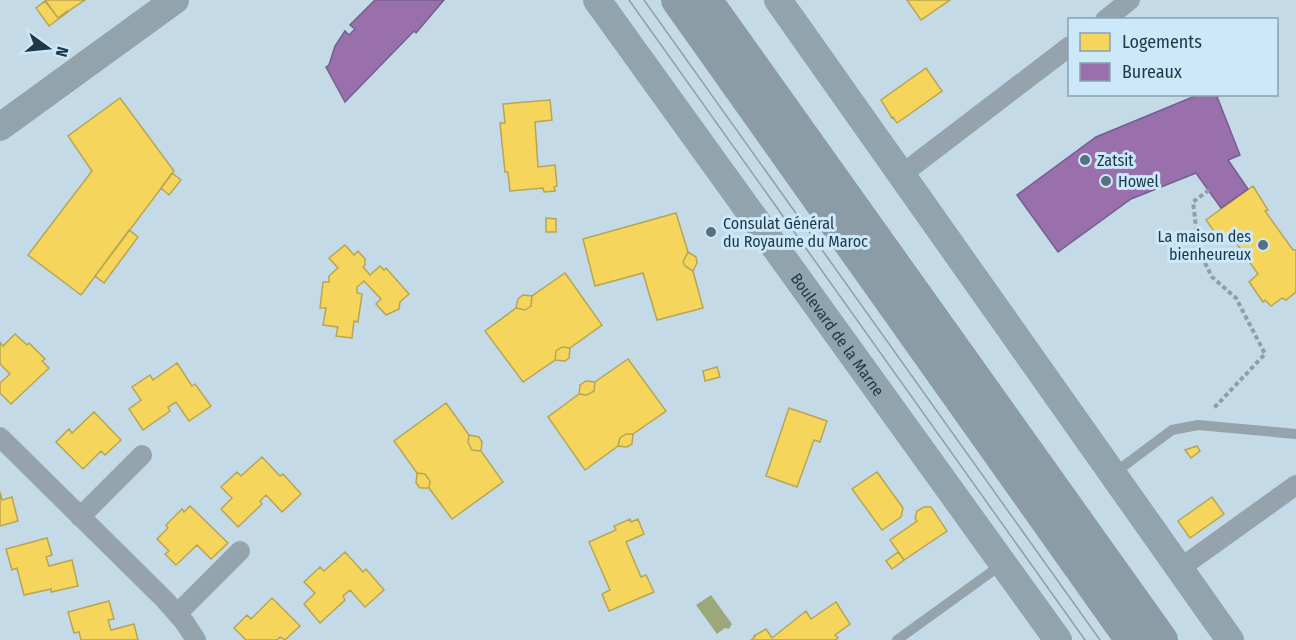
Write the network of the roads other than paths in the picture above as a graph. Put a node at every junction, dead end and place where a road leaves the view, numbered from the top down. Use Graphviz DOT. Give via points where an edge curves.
graph roads {
  1 [pos="175,0"];
  2 [pos="597,0"];
  3 [pos="677,0"];
  4 [pos="706,0"];
  5 [pos="778,0"];
  6 [pos="1130,0"];
  7 [pos="1108,18"];
  8 [pos="1068,48"];
  9 [pos="0,127"];
  10 [pos="901,175"];
  11 [pos="1296,434"];
  12 [pos="0,437"];
  13 [pos="142,455"];
  14 [pos="1112,475"];
  15 [pos="1296,485"];
  16 [pos="80,517"];
  17 [pos="240,551"];
  18 [pos="1004,563"];
  19 [pos="1179,569"];
  20 [pos="177,614"];
  21 [pos="196,640"];
  22 [pos="897,640"];
  23 [pos="1058,640"];
  24 [pos="1131,640"];
  25 [pos="1162,640"];
  26 [pos="1230,640"];
  1 -- 9 [label="street"];
  2 -- 18 [label="street, Boulevard de la Marne"];
  3 -- 24 [label="main road"];
  4 -- 25 [label="main road"];
  5 -- 10 [label="street"];
  6 -- 7 [label="street"];
  8 -- 10 [label="street"];
  10 -- 14 [label="street"];
  11 -- 14 [label="lane" via="1198,425 1172,430"];
  12 -- 16 [label="street"];
  13 -- 16 [label="street"];
  14 -- 19 [label="street"];
  15 -- 19 [label="street"];
  16 -- 20 [label="street"];
  17 -- 20 [label="street"];
  18 -- 22 [label="lane"];
  18 -- 23 [label="street, Boulevard de la Marne"];
  19 -- 26 [label="street"];
  20 -- 21 [label="street"];
}
